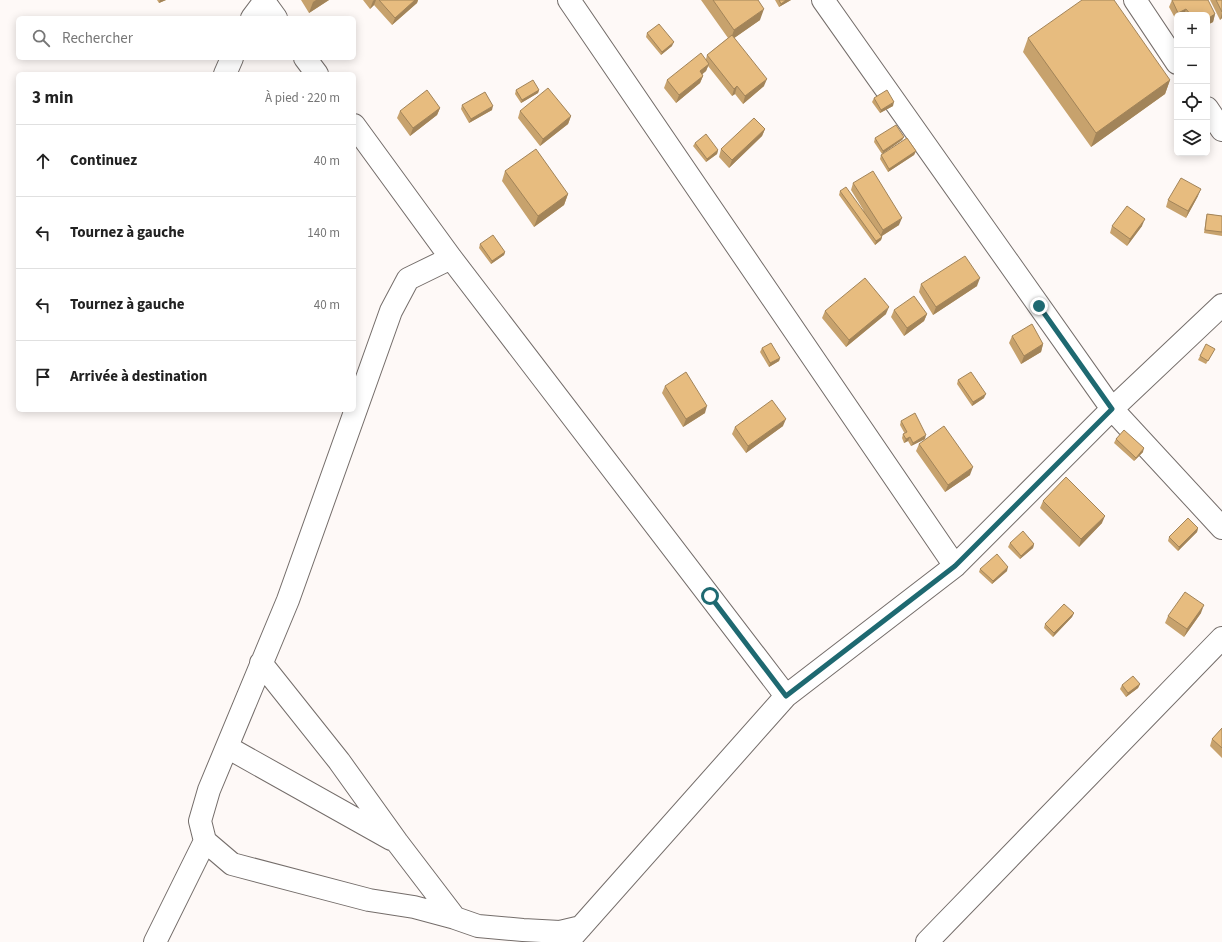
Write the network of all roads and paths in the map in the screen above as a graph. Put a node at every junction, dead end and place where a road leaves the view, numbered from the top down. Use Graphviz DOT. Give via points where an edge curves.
graph roads {
  1 [pos="569,0"];
  2 [pos="823,0"];
  3 [pos="1135,0"];
  4 [pos="1174,58"];
  5 [pos="231,60"];
  6 [pos="306,60"];
  7 [pos="226,72"];
  8 [pos="316,72"];
  9 [pos="1210,112"];
  10 [pos="356,128"];
  11 [pos="1222,130"];
  12 [pos="451,258"];
  13 [pos="1222,305"];
  14 [pos="356,409"];
  15 [pos="1112,409"];
  16 [pos="355,412"];
  17 [pos="1222,528"];
  18 [pos="955,566"];
  19 [pos="1222,638"];
  20 [pos="261,663"];
  21 [pos="786,696"];
  22 [pos="227,747"];
  23 [pos="205,841"];
  24 [pos="398,842"];
  25 [pos="454,918"];
  26 [pos="484,934"];
  27 [pos="563,936"];
  28 [pos="155,942"];
  29 [pos="927,942"];
  1 -- 18 [label="street"];
  2 -- 15 [label="street"];
  3 -- 4 [label="street"];
  5 -- 7 [label="street"];
  6 -- 8 [label="street"];
  9 -- 11 [label="street"];
  10 -- 12 [label="street"];
  12 -- 14 [label="street" via="408,279 391,311"];
  12 -- 21 [label="street"];
  13 -- 15 [label="street"];
  15 -- 17 [label="street"];
  15 -- 18 [label="street"];
  16 -- 20 [label="street" via="288,600"];
  18 -- 21 [label="street"];
  19 -- 29 [label="street"];
  20 -- 22 [label="street"];
  20 -- 24 [label="street" via="339,761"];
  21 -- 27 [label="street"];
  22 -- 23 [label="street" via="209,790 200,821"];
  22 -- 24 [label="street"];
  23 -- 25 [label="street" via="232,864 369,900 414,907"];
  23 -- 28 [label="street"];
  24 -- 25 [label="street"];
  25 -- 26 [label="street"];
  26 -- 27 [label="street" via="522,930"];
}
